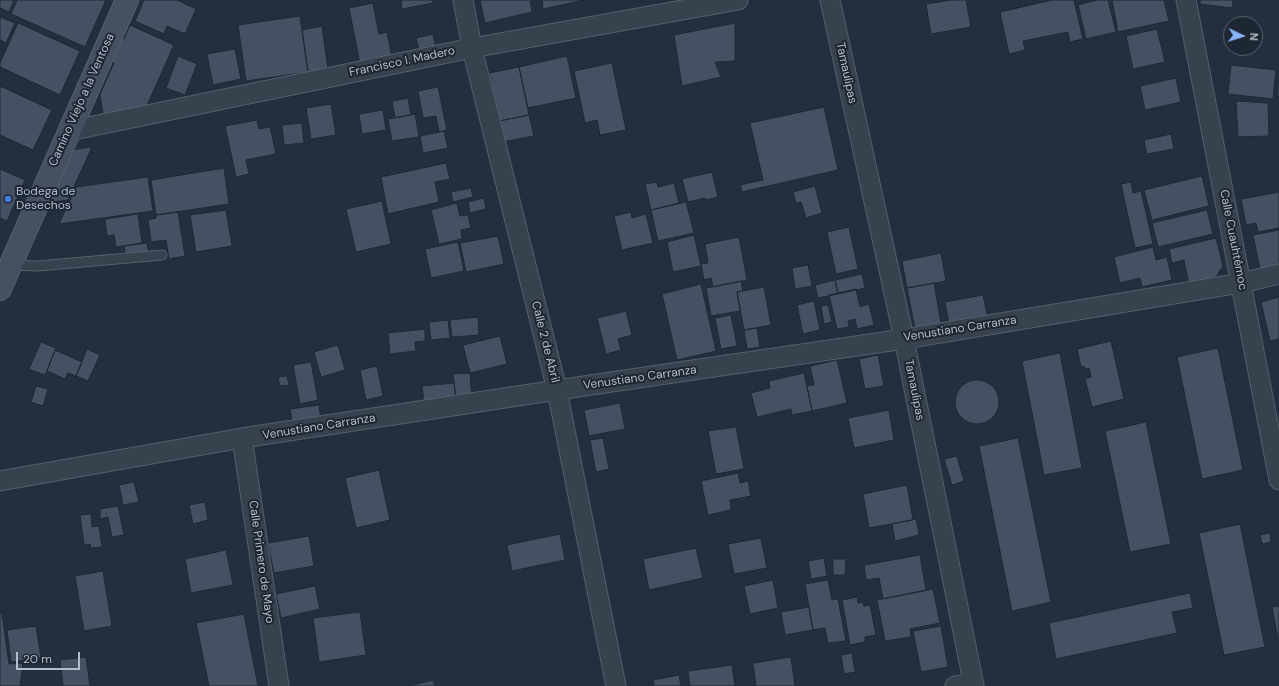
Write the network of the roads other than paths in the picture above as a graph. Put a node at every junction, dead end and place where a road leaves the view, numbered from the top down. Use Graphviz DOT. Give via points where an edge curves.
graph roads {
  1 [pos="127,0"];
  2 [pos="463,0"];
  3 [pos="738,0"];
  4 [pos="830,0"];
  5 [pos="1186,0"];
  6 [pos="472,48"];
  7 [pos="68,131"];
  8 [pos="162,255"];
  9 [pos="10,265"];
  10 [pos="1279,274"];
  11 [pos="1241,283"];
  12 [pos="0,289"];
  13 [pos="904,339"];
  14 [pos="557,390"];
  15 [pos="242,438"];
  16 [pos="1279,480"];
  17 [pos="0,481"];
  18 [pos="974,685"];
  19 [pos="279,686"];
  20 [pos="616,686"];
  21 [pos="955,686"];
  1 -- 7 [label="main road, Camino Viejo a la Ventosa"];
  2 -- 6 [label="street, Calle 2 de Abril"];
  3 -- 6 [label="street, Francisco I. Madero"];
  4 -- 13 [label="street, Tamaulipas"];
  5 -- 11 [label="street, Calle Cuauhtémoc"];
  6 -- 7 [label="street, Francisco I. Madero"];
  6 -- 14 [label="street, Calle 2 de Abril"];
  7 -- 9 [label="main road, Camino Viejo a la Ventosa"];
  8 -- 9 [label="lane" via="38,266"];
  9 -- 12 [label="main road, Camino Viejo a la Ventosa"];
  10 -- 11 [label="street, Venustiano Carranza"];
  11 -- 13 [label="street, Venustiano Carranza"];
  11 -- 16 [label="street, Calle Cuauhtémoc"];
  13 -- 14 [label="street, Venustiano Carranza"];
  13 -- 18 [label="street, Tamaulipas"];
  14 -- 15 [label="street, Venustiano Carranza"];
  14 -- 20 [label="street, Calle 2 de Abril"];
  15 -- 17 [label="street, Venustiano Carranza"];
  15 -- 19 [label="street, Calle Primero de Mayo"];
  18 -- 21 [label="street"];
}
